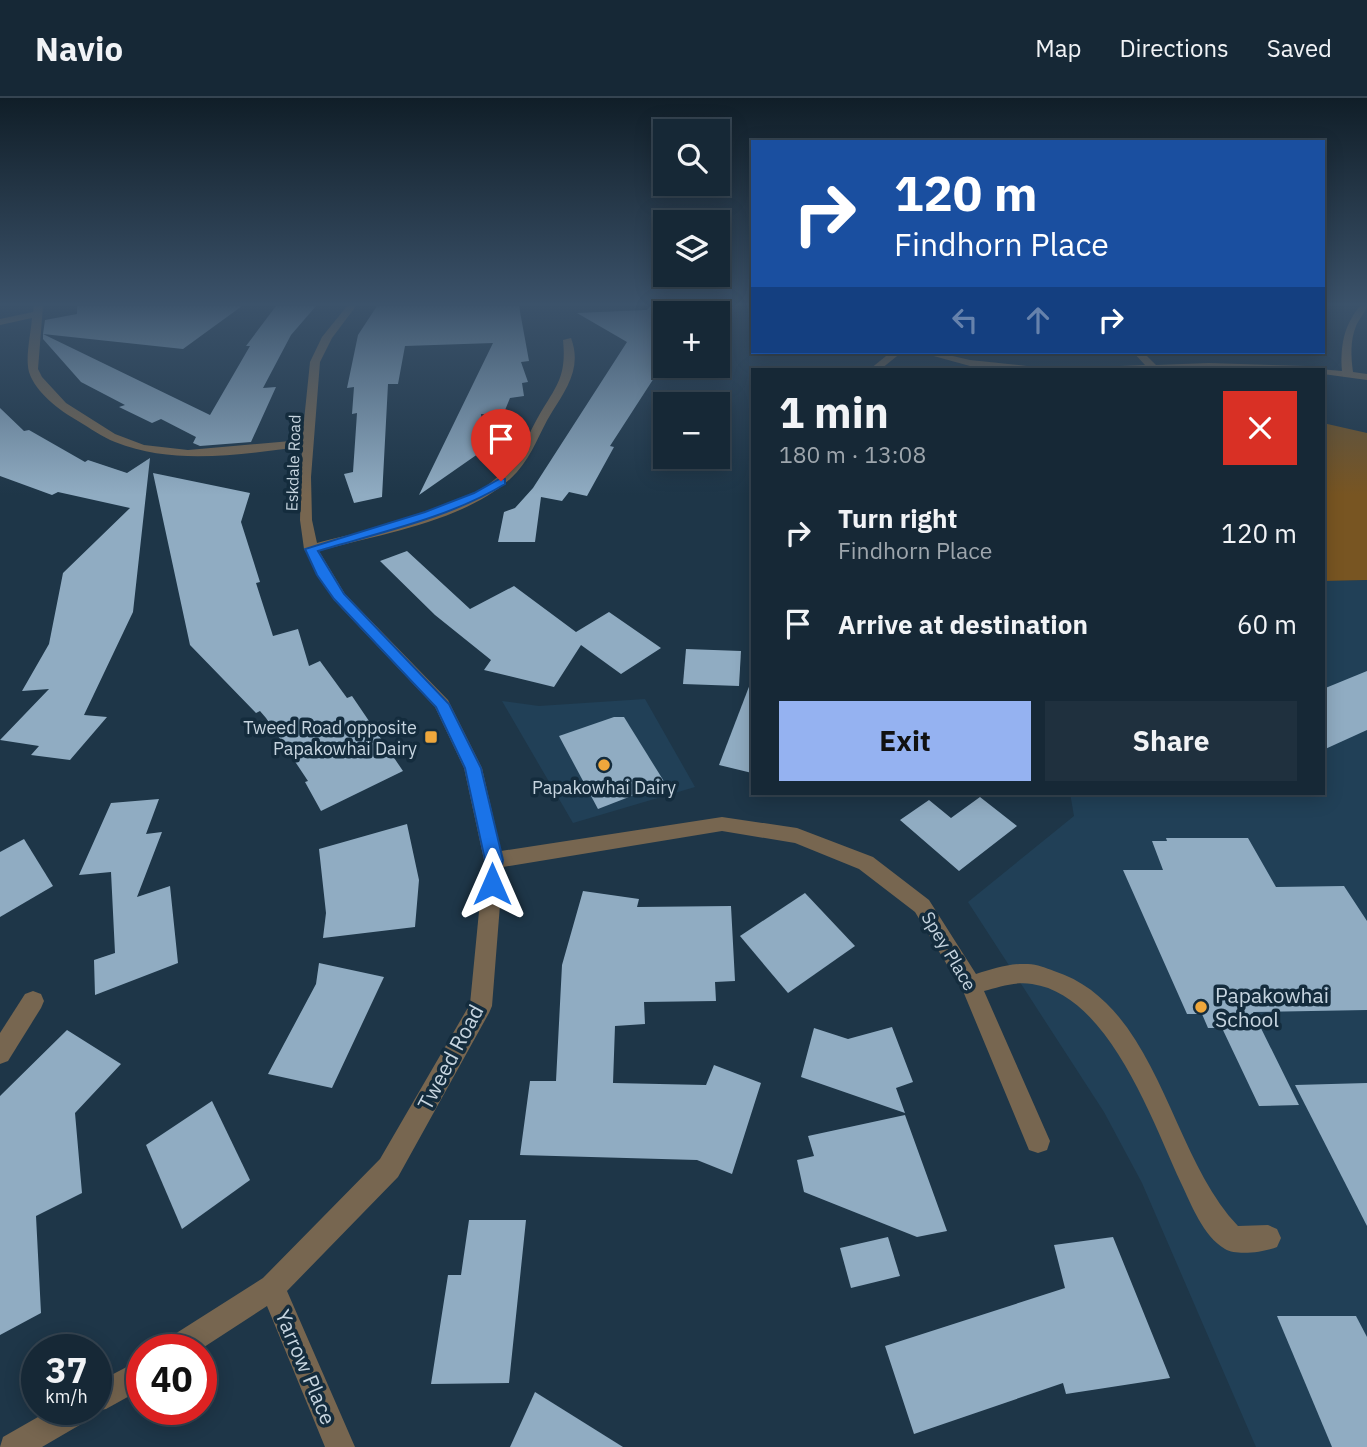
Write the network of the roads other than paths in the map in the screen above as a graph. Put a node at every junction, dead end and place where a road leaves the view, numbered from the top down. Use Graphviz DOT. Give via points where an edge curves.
graph roads {
  1 [pos="33,369"];
  2 [pos="314,369"];
  3 [pos="570,369"];
  4 [pos="1348,369"];
  5 [pos="1325,371"];
  6 [pos="1348,374"];
  7 [pos="1367,377"];
  8 [pos="307,443"];
  9 [pos="311,549"];
  10 [pos="494,860"];
  11 [pos="971,985"];
  12 [pos="33,1001"];
  13 [pos="0,1053"];
  14 [pos="1038,1141"];
  15 [pos="1268,1238"];
  16 [pos="272,1287"];
  17 [pos="200,1334"];
  18 [pos="52,1425"];
  19 [pos="13,1447"];
  20 [pos="340,1447"];
  1 -- 8 [label="street" via="36,378 71,414 118,440 192,453"];
  2 -- 8 [label="street, Eskdale Road"];
  3 -- 9 [label="street" via="535,438 501,481 478,496 430,514"];
  4 -- 6 [label="street"];
  5 -- 6 [label="street"];
  6 -- 7 [label="street"];
  8 -- 9 [label="street, Eskdale Road" via="306,520"];
  9 -- 10 [label="street, Tweed Road" via="339,597 442,704 473,768"];
  10 -- 11 [label="street, Spey Place" via="722,824 797,836 866,863 922,905"];
  10 -- 16 [label="street, Tweed Road" via="481,1006 388,1168"];
  11 -- 14 [label="street, Spey Place"];
  11 -- 15 [label="street" via="1032,973 1059,979 1079,992 1130,1052 1213,1218 1232,1239"];
  12 -- 13 [label="street"];
  16 -- 17 [label="street, Tweed Road"];
  16 -- 20 [label="street, Yarrow Place"];
  18 -- 19 [label="street"];
}
